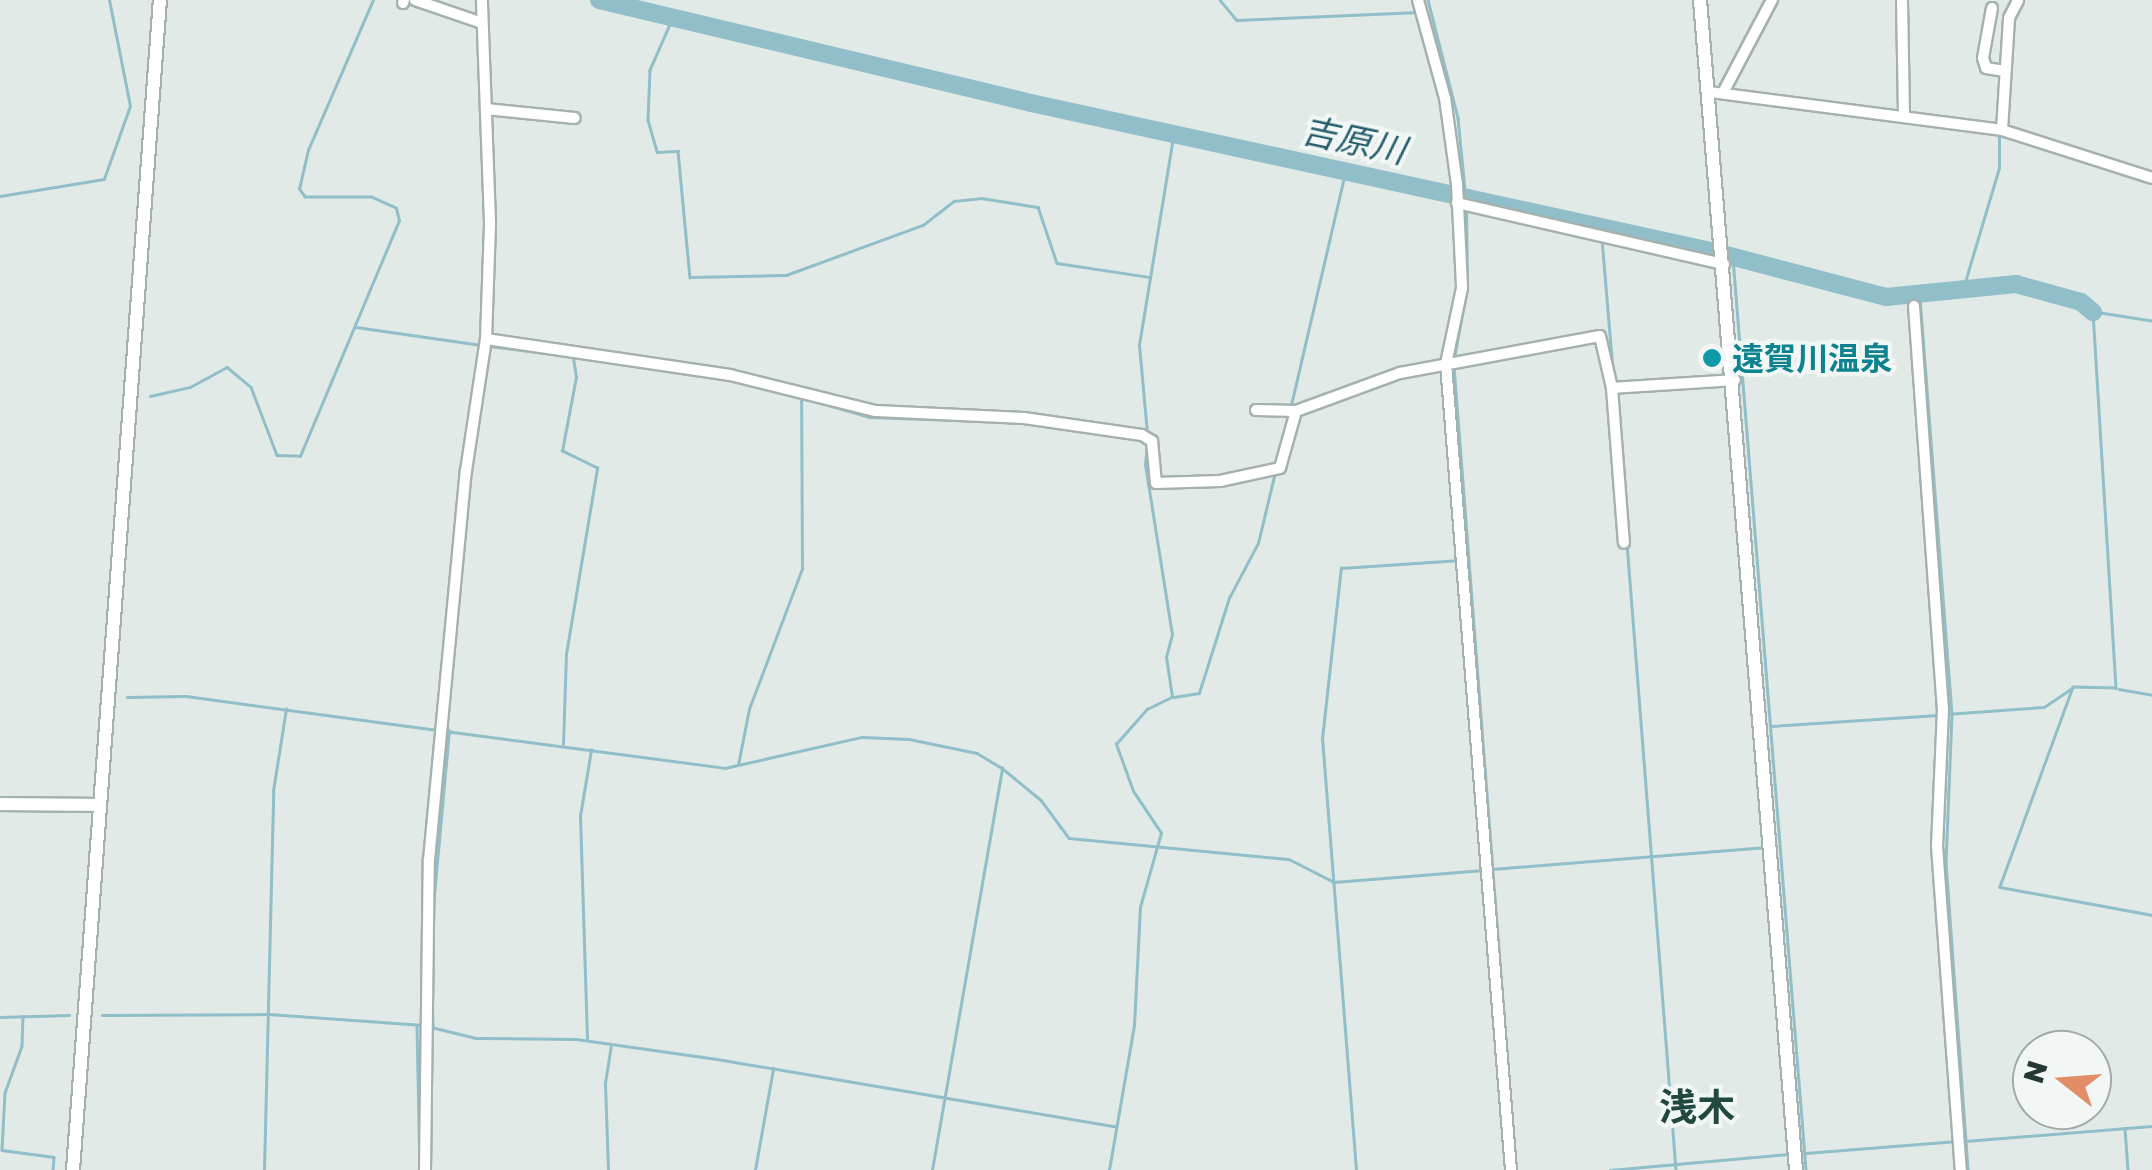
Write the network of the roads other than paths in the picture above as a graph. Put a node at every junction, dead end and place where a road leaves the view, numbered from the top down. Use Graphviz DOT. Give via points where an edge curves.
graph roads {
  1 [pos="160,0"];
  2 [pos="416,0"];
  3 [pos="482,0"];
  4 [pos="1418,0"];
  5 [pos="1700,0"];
  6 [pos="1772,0"];
  7 [pos="1902,0"];
  8 [pos="2018,0"];
  9 [pos="1992,8"];
  10 [pos="482,22"];
  11 [pos="2004,71"];
  12 [pos="1725,89"];
  13 [pos="1710,92"];
  14 [pos="486,109"];
  15 [pos="1904,117"];
  16 [pos="575,118"];
  17 [pos="2002,130"];
  18 [pos="2152,178"];
  19 [pos="1458,204"];
  20 [pos="1724,264"];
  21 [pos="1914,306"];
  22 [pos="486,339"];
  23 [pos="1446,364"];
  24 [pos="1735,380"];
  25 [pos="1612,388"];
  26 [pos="1256,410"];
  27 [pos="1296,411"];
  28 [pos="1624,543"];
  29 [pos="0,804"];
  30 [pos="100,804"];
  31 [pos="73,1170"];
  32 [pos="426,1170"];
  33 [pos="1511,1170"];
  34 [pos="1796,1170"];
  35 [pos="1961,1170"];
  1 -- 30 [label="street"];
  2 -- 10 [label="street"];
  3 -- 10 [label="street"];
  4 -- 19 [label="street" via="1444,98"];
  5 -- 13 [label="street"];
  6 -- 12 [label="street"];
  7 -- 15 [label="street"];
  8 -- 11 [label="street" via="2009,18"];
  9 -- 11 [label="street" via="1982,58 1986,68"];
  10 -- 14 [label="street"];
  11 -- 17 [label="street"];
  12 -- 13 [label="street"];
  12 -- 15 [label="street"];
  13 -- 20 [label="street"];
  14 -- 16 [label="street"];
  14 -- 22 [label="street"];
  15 -- 17 [label="street"];
  17 -- 18 [label="street"];
  19 -- 20 [label="street"];
  19 -- 23 [label="street" via="1462,288"];
  20 -- 24 [label="street"];
  21 -- 35 [label="street" via="1943,709 1938,846"];
  22 -- 27 [label="street" via="730,375 887,412 1024,418 1142,434 1152,441 1156,483 1220,481 1280,468"];
  22 -- 32 [label="street" via="466,471 429,860"];
  23 -- 25 [label="street" via="1600,336"];
  23 -- 27 [label="street" via="1400,373"];
  23 -- 33 [label="street"];
  24 -- 25 [label="street"];
  24 -- 34 [label="street"];
  25 -- 28 [label="street"];
  26 -- 27 [label="street"];
  29 -- 30 [label="street"];
  30 -- 31 [label="street"];
}
